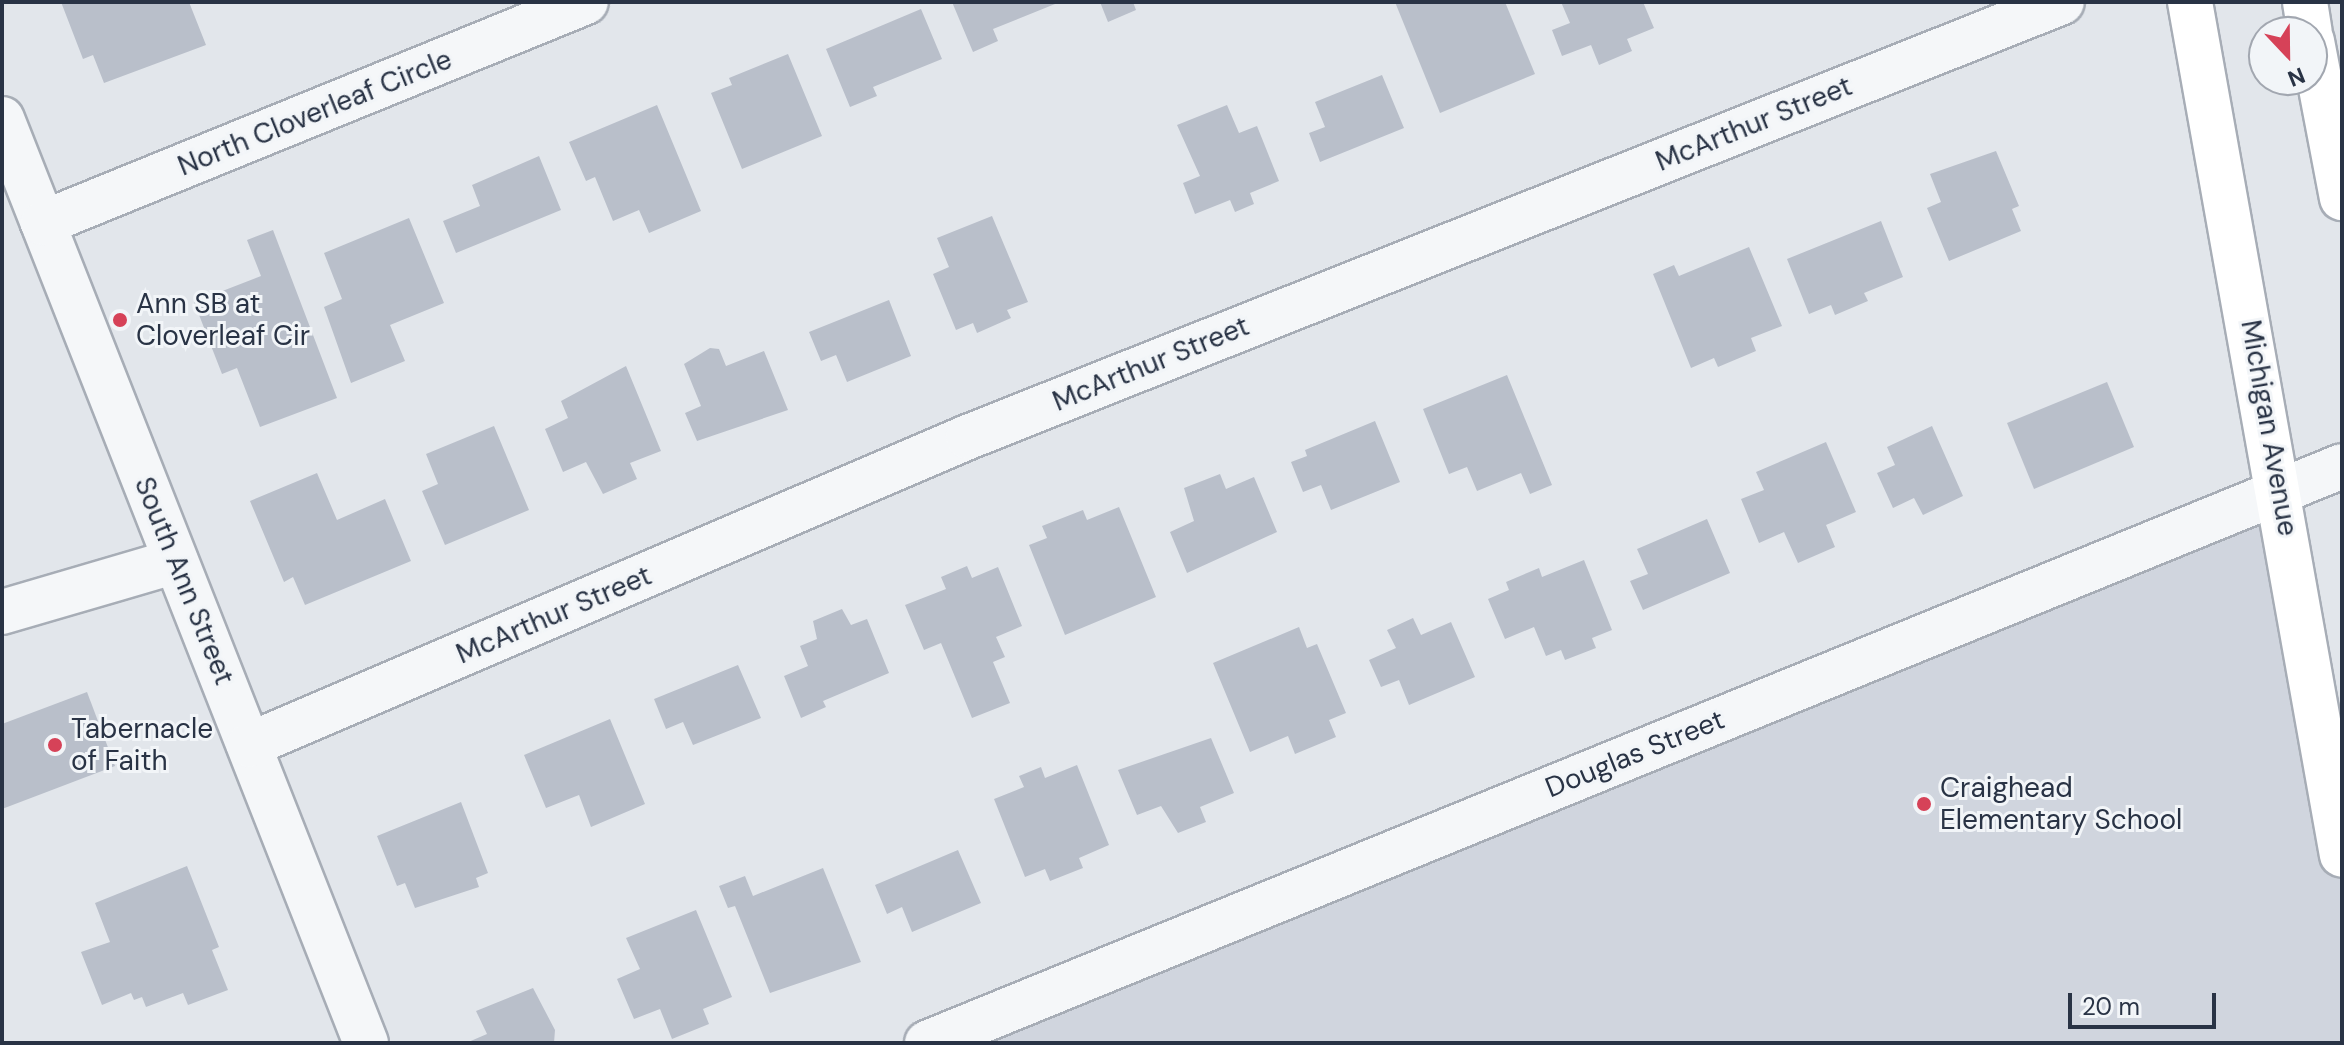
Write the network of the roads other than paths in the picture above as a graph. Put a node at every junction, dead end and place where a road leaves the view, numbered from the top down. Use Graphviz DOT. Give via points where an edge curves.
graph roads {
  1 [pos="586,2"];
  2 [pos="2062,2"];
  3 [pos="2190,2"];
  4 [pos="2323,96"];
  5 [pos="2,119"];
  6 [pos="2342,198"];
  7 [pos="43,223"];
  8 [pos="2342,466"];
  9 [pos="2281,490"];
  10 [pos="176,561"];
  11 [pos="2,612"];
  12 [pos="249,745"];
  13 [pos="2342,855"];
  14 [pos="366,1043"];
  15 [pos="927,1043"];
  1 -- 7 [label="street, North Cloverleaf Circle"];
  2 -- 12 [label="street, McArthur Street" via="968,437"];
  3 -- 9 [label="main road, Michigan Avenue"];
  4 -- 6 [label="main road"];
  5 -- 7 [label="street, South Ann Street"];
  7 -- 10 [label="street, South Ann Street"];
  8 -- 9 [label="street, Douglas Street"];
  9 -- 13 [label="main road, Michigan Avenue"];
  9 -- 15 [label="street, Douglas Street"];
  10 -- 11 [label="street" via="94,590"];
  10 -- 12 [label="street, South Ann Street"];
  12 -- 14 [label="street, South Ann Street"];
}
